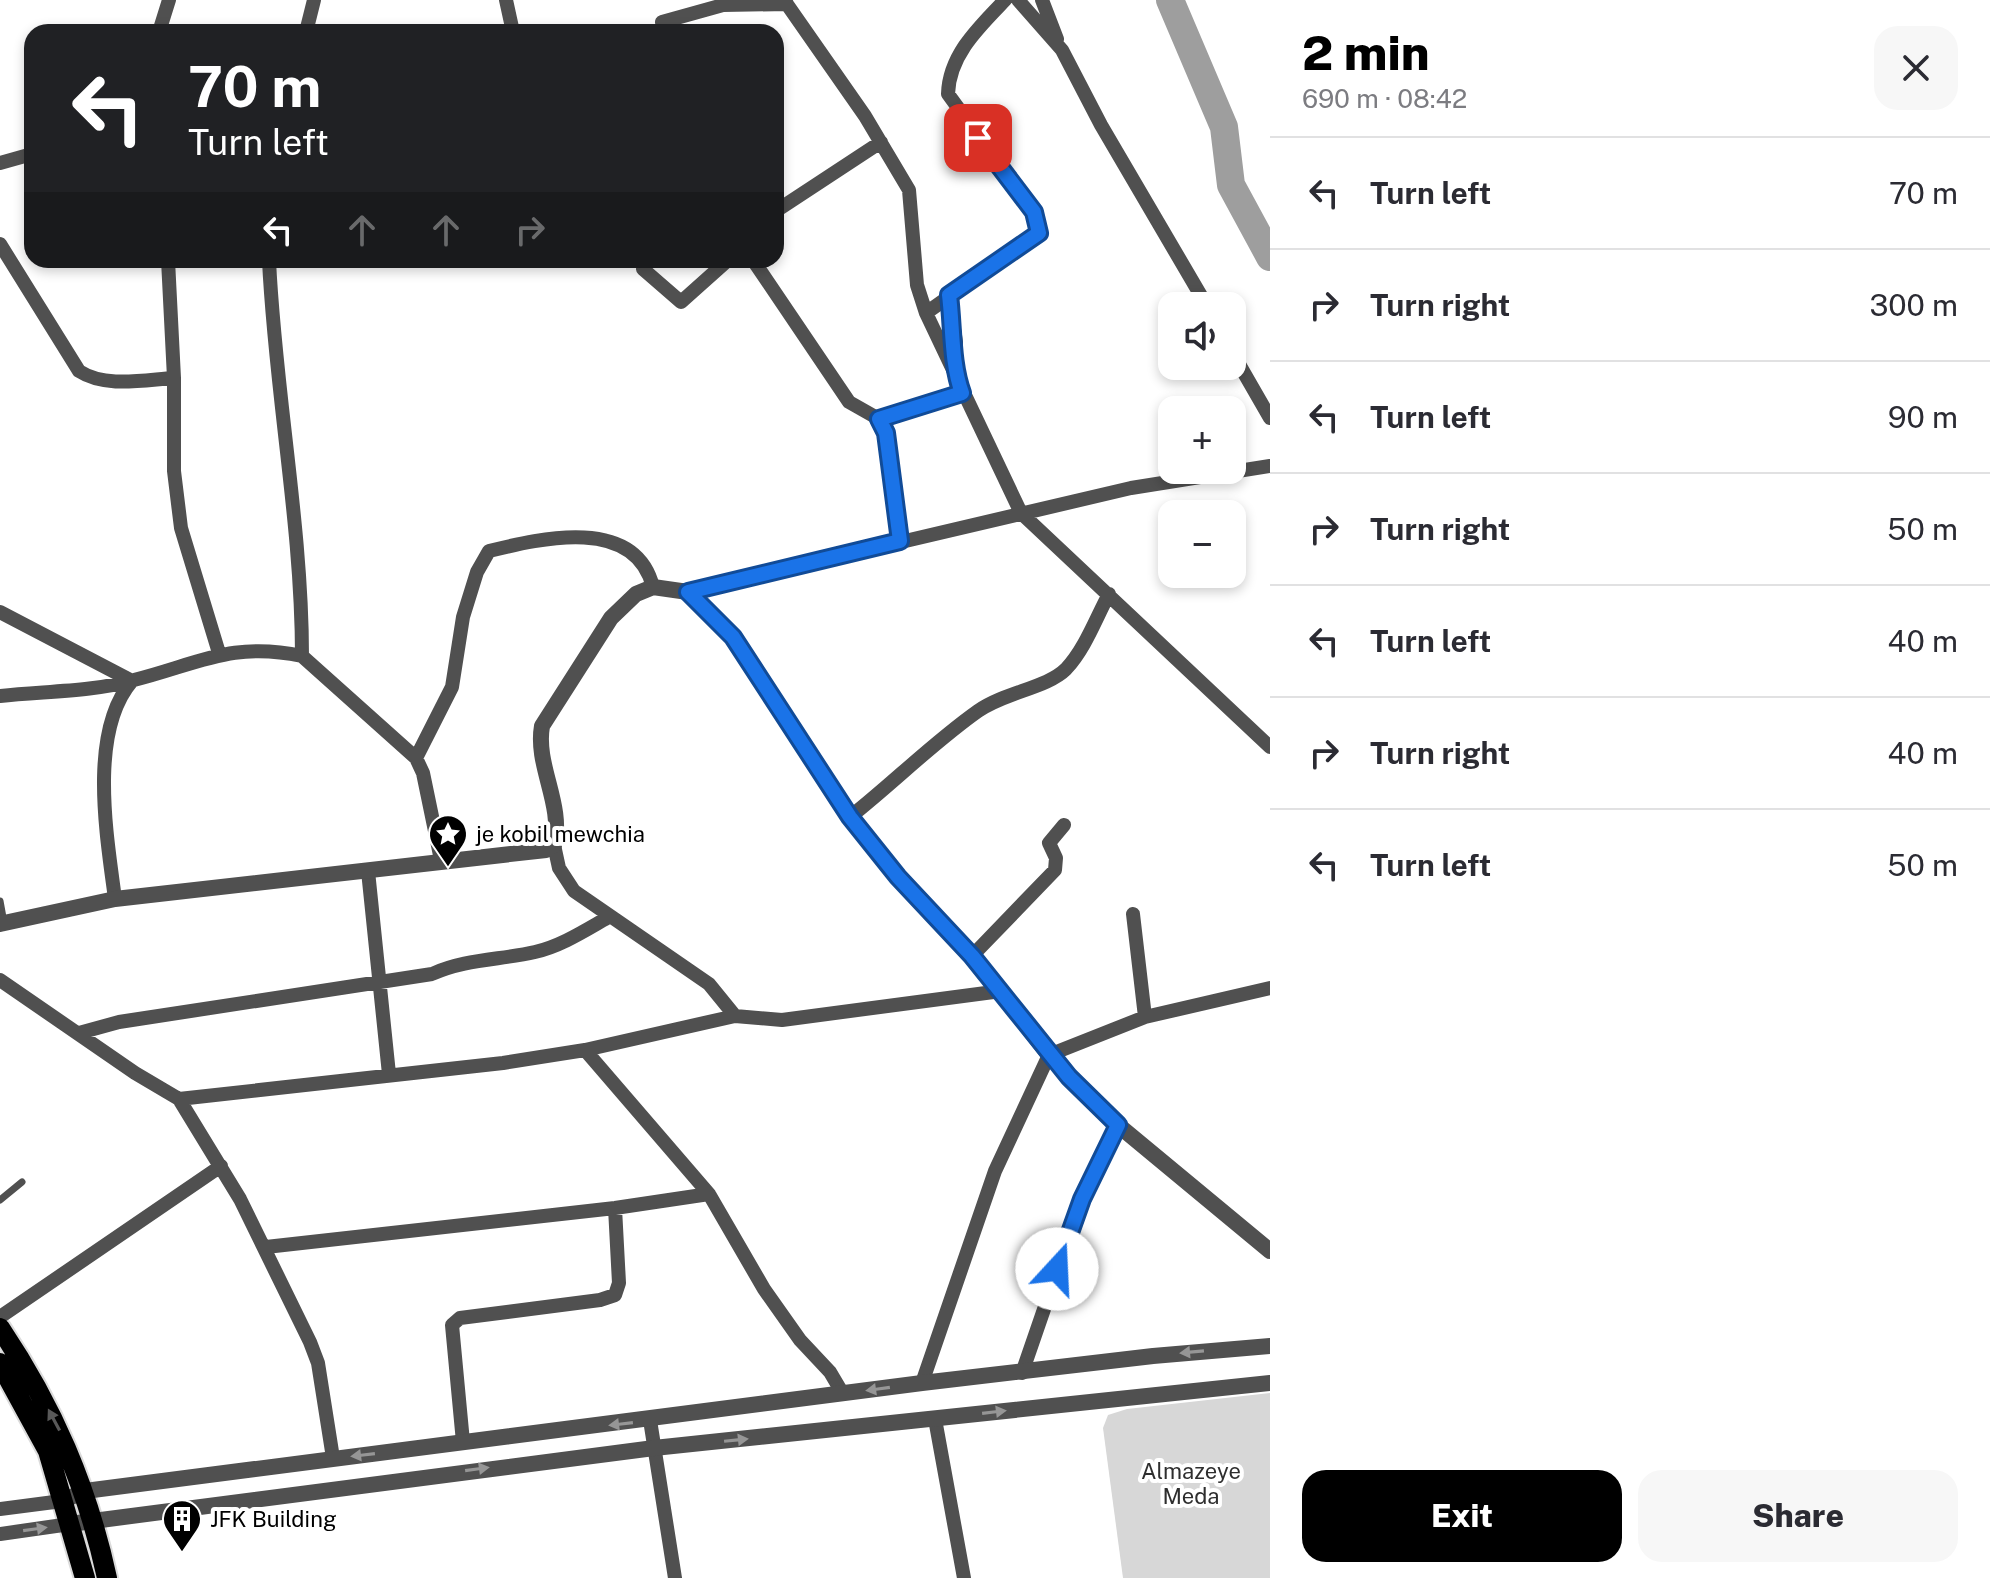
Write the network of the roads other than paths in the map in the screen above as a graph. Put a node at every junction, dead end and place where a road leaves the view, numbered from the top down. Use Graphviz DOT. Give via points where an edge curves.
graph roads {
  1 [pos="169,0"];
  2 [pos="314,0"];
  3 [pos="506,0"];
  4 [pos="1005,0"];
  5 [pos="1018,0"];
  6 [pos="1042,0"];
  7 [pos="785,2"];
  8 [pos="662,22"];
  9 [pos="162,24"];
  10 [pos="308,24"];
  11 [pos="511,24"];
  12 [pos="1062,50"];
  13 [pos="881,142"];
  14 [pos="24,156"];
  15 [pos="0,163"];
  16 [pos="784,206"];
  17 [pos="0,244"];
  18 [pos="168,268"];
  19 [pos="269,268"];
  20 [pos="720,268"];
  21 [pos="758,268"];
  22 [pos="643,269"];
  23 [pos="1199,292"];
  24 [pos="949,295"];
  25 [pos="926,313"];
  26 [pos="955,372"];
  27 [pos="1246,376"];
  28 [pos="174,378"];
  29 [pos="962,393"];
  30 [pos="1270,418"];
  31 [pos="879,419"];
  32 [pos="1270,466"];
  33 [pos="1021,513"];
  34 [pos="900,541"];
  35 [pos="653,587"];
  36 [pos="688,592"];
  37 [pos="1109,594"];
  38 [pos="0,612"];
  39 [pos="219,653"];
  40 [pos="302,656"];
  41 [pos="132,681"];
  42 [pos="0,696"];
  43 [pos="1270,747"];
  44 [pos="416,758"];
  45 [pos="850,817"];
  46 [pos="1064,825"];
  47 [pos="554,845"];
  48 [pos="441,860"];
  49 [pos="368,871"];
  50 [pos="115,899"];
  51 [pos="0,901"];
  52 [pos="1133,914"];
  53 [pos="607,918"];
  54 [pos="2,924"];
  55 [pos="972,956"];
  56 [pos="0,980"];
  57 [pos="378,982"];
  58 [pos="1270,988"];
  59 [pos="1001,991"];
  60 [pos="735,1016"];
  61 [pos="1145,1017"];
  62 [pos="79,1033"];
  63 [pos="585,1050"];
  64 [pos="1049,1055"];
  65 [pos="389,1074"];
  66 [pos="179,1099"];
  67 [pos="1118,1125"];
  68 [pos="221,1166"];
  69 [pos="22,1182"];
  70 [pos="709,1194"];
  71 [pos="0,1200"];
  72 [pos="615,1208"];
  73 [pos="266,1247"];
  74 [pos="1270,1251"];
  75 [pos="0,1317"];
  76 [pos="0,1328"];
  77 [pos="1270,1346"];
  78 [pos="0,1363"];
  79 [pos="1022,1373"];
  80 [pos="922,1383"];
  81 [pos="1270,1383"];
  82 [pos="843,1394"];
  83 [pos="935,1419"];
  84 [pos="650,1420"];
  85 [pos="463,1442"];
  86 [pos="654,1448"];
  87 [pos="333,1458"];
  88 [pos="85,1491"];
  89 [pos="62,1501"];
  90 [pos="0,1509"];
  91 [pos="95,1521"];
  92 [pos="70,1524"];
  93 [pos="0,1534"];
  94 [pos="85,1578"];
  95 [pos="107,1578"];
  96 [pos="675,1578"];
  97 [pos="964,1578"];
  1 -- 9 [label="street"];
  2 -- 10 [label="street"];
  3 -- 11 [label="street"];
  4 -- 24 [label="street" via="954,61 948,94 1034,212 1039,233"];
  5 -- 12 [label="street"];
  6 -- 12 [label="street"];
  7 -- 8 [label="street" via="723,5"];
  7 -- 13 [label="street"];
  12 -- 23 [label="street"];
  13 -- 16 [label="street"];
  13 -- 25 [label="street" via="909,190 917,285"];
  14 -- 15 [label="street"];
  17 -- 28 [label="street" via="79,371 106,381"];
  18 -- 28 [label="street"];
  19 -- 40 [label="street"];
  20 -- 22 [label="street" via="681,302"];
  21 -- 31 [label="street" via="849,402"];
  24 -- 25 [label="street"];
  24 -- 26 [label="street"];
  25 -- 26 [label="street"];
  26 -- 29 [label="street"];
  27 -- 30 [label="street"];
  28 -- 39 [label="street" via="174,471 181,528"];
  29 -- 31 [label="street"];
  29 -- 33 [label="street"];
  31 -- 34 [label="street" via="886,433"];
  32 -- 33 [label="street" via="1131,488"];
  33 -- 34 [label="street"];
  33 -- 37 [label="street"];
  34 -- 36 [label="street"];
  35 -- 36 [label="street"];
  35 -- 44 [label="street" via="649,571 616,542 544,539 489,551 463,617 452,687"];
  35 -- 47 [label="street" via="636,594 611,618 542,726 539,743 558,830"];
  36 -- 45 [label="street" via="733,637"];
  37 -- 43 [label="street"];
  37 -- 45 [label="street" via="1065,670 979,710"];
  38 -- 41 [label="street"];
  39 -- 40 [label="street"];
  39 -- 41 [label="street"];
  40 -- 44 [label="street"];
  41 -- 42 [label="street"];
  41 -- 50 [label="street" via="118,698 105,756 106,829"];
  44 -- 48 [label="street"];
  45 -- 55 [label="street"];
  46 -- 55 [label="street" via="1049,843 1055,870"];
  47 -- 48 [label="street"];
  47 -- 53 [label="street" via="559,868 574,891"];
  48 -- 49 [label="street"];
  49 -- 50 [label="street"];
  49 -- 57 [label="street"];
  50 -- 54 [label="street"];
  51 -- 54 [label="lane"];
  52 -- 61 [label="street"];
  53 -- 57 [label="street" via="537,951"];
  53 -- 60 [label="street" via="709,984"];
  55 -- 59 [label="street"];
  56 -- 62 [label="street"];
  57 -- 62 [label="street" via="119,1022"];
  57 -- 65 [label="street"];
  58 -- 61 [label="street"];
  59 -- 60 [label="street" via="782,1020"];
  59 -- 64 [label="street"];
  60 -- 63 [label="street"];
  61 -- 64 [label="street"];
  62 -- 66 [label="street"];
  63 -- 65 [label="street"];
  63 -- 70 [label="street"];
  64 -- 67 [label="street"];
  64 -- 80 [label="street" via="995,1171"];
  65 -- 66 [label="street"];
  66 -- 68 [label="street"];
  67 -- 74 [label="street"];
  67 -- 79 [label="street" via="1082,1199"];
  68 -- 73 [label="street"];
  68 -- 75 [label="street"];
  69 -- 71 [label="lane"];
  70 -- 72 [label="street"];
  70 -- 82 [label="street" via="764,1289"];
  72 -- 73 [label="street"];
  72 -- 85 [label="street" via="615,1295 460,1318 452,1325"];
  73 -- 87 [label="street" via="318,1363"];
  88 -- 76 [label="main road, one-way" via="36,1384"];
  77 -- 79 [label="street, one-way"];
  78 -- 89 [label="main road" via="48,1451"];
  79 -- 80 [label="street"];
  80 -- 82 [label="street, one-way"];
  83 -- 81 [label="street, one-way"];
  82 -- 84 [label="street"];
  86 -- 83 [label="street, one-way"];
  83 -- 97 [label="street"];
  84 -- 85 [label="street, one-way"];
  84 -- 86 [label="street"];
  85 -- 87 [label="street, one-way"];
  91 -- 86 [label="street, one-way"];
  86 -- 96 [label="street"];
  87 -- 88 [label="street"];
  88 -- 89 [label="street"];
  88 -- 91 [label="main road"];
  89 -- 90 [label="street"];
  89 -- 92 [label="main road"];
  91 -- 92 [label="street"];
  91 -- 95 [label="main road"];
  93 -- 92 [label="street, one-way"];
  92 -- 94 [label="main road"];
}
